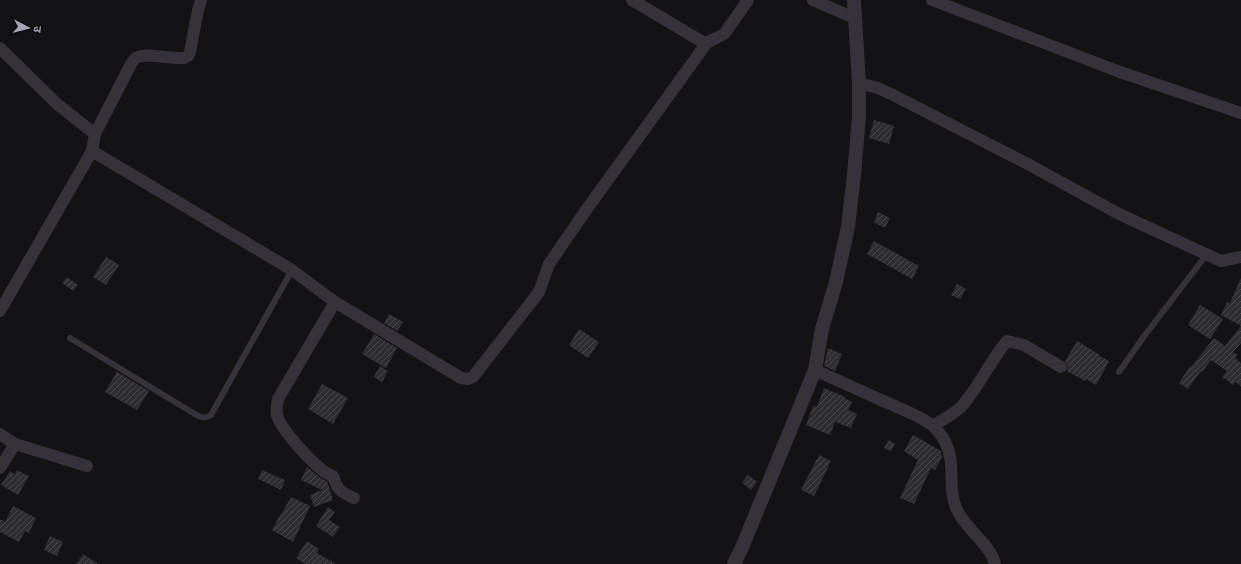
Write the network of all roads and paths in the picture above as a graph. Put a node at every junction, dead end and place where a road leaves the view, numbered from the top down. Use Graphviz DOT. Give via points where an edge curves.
graph roads {
  1 [pos="201,0"];
  2 [pos="632,0"];
  3 [pos="748,0"];
  4 [pos="813,0"];
  5 [pos="854,0"];
  6 [pos="932,0"];
  7 [pos="854,18"];
  8 [pos="706,44"];
  9 [pos="0,48"];
  10 [pos="859,83"];
  11 [pos="1241,113"];
  12 [pos="95,134"];
  13 [pos="92,151"];
  14 [pos="1207,254"];
  15 [pos="1240,259"];
  16 [pos="292,270"];
  17 [pos="335,302"];
  18 [pos="0,311"];
  19 [pos="70,338"];
  20 [pos="1061,367"];
  21 [pos="815,370"];
  22 [pos="1119,372"];
  23 [pos="933,426"];
  24 [pos="0,434"];
  25 [pos="15,444"];
  26 [pos="87,466"];
  27 [pos="0,468"];
  28 [pos="354,498"];
  29 [pos="734,564"];
  30 [pos="994,564"];
  1 -- 12 [label="street" via="188,56 135,58"];
  2 -- 8 [label="street"];
  3 -- 8 [label="street" via="725,33"];
  4 -- 7 [label="street"];
  5 -- 7 [label="street"];
  6 -- 11 [label="street" via="1120,72"];
  7 -- 10 [label="street"];
  8 -- 17 [label="street" via="549,264 539,292 473,377 461,378"];
  9 -- 12 [label="street" via="52,100"];
  10 -- 14 [label="street" via="893,95 1026,163 1118,214"];
  10 -- 21 [label="street" via="859,116 848,227 822,329"];
  12 -- 13 [label="street"];
  13 -- 16 [label="street"];
  13 -- 18 [label="street"];
  14 -- 15 [label="street" via="1221,261"];
  14 -- 22 [label="lane"];
  16 -- 17 [label="street"];
  16 -- 19 [label="lane" via="211,415 206,418 198,416"];
  17 -- 28 [label="street" via="278,399 277,414 281,425 299,446 323,472 333,476 341,492"];
  20 -- 23 [label="street" via="1024,345 1007,341 960,408"];
  21 -- 23 [label="street" via="923,419"];
  21 -- 29 [label="street"];
  23 -- 30 [label="street" via="940,433 950,457 952,490 960,517 988,549"];
  24 -- 25 [label="street"];
  25 -- 26 [label="street"];
  25 -- 27 [label="street"];
}
